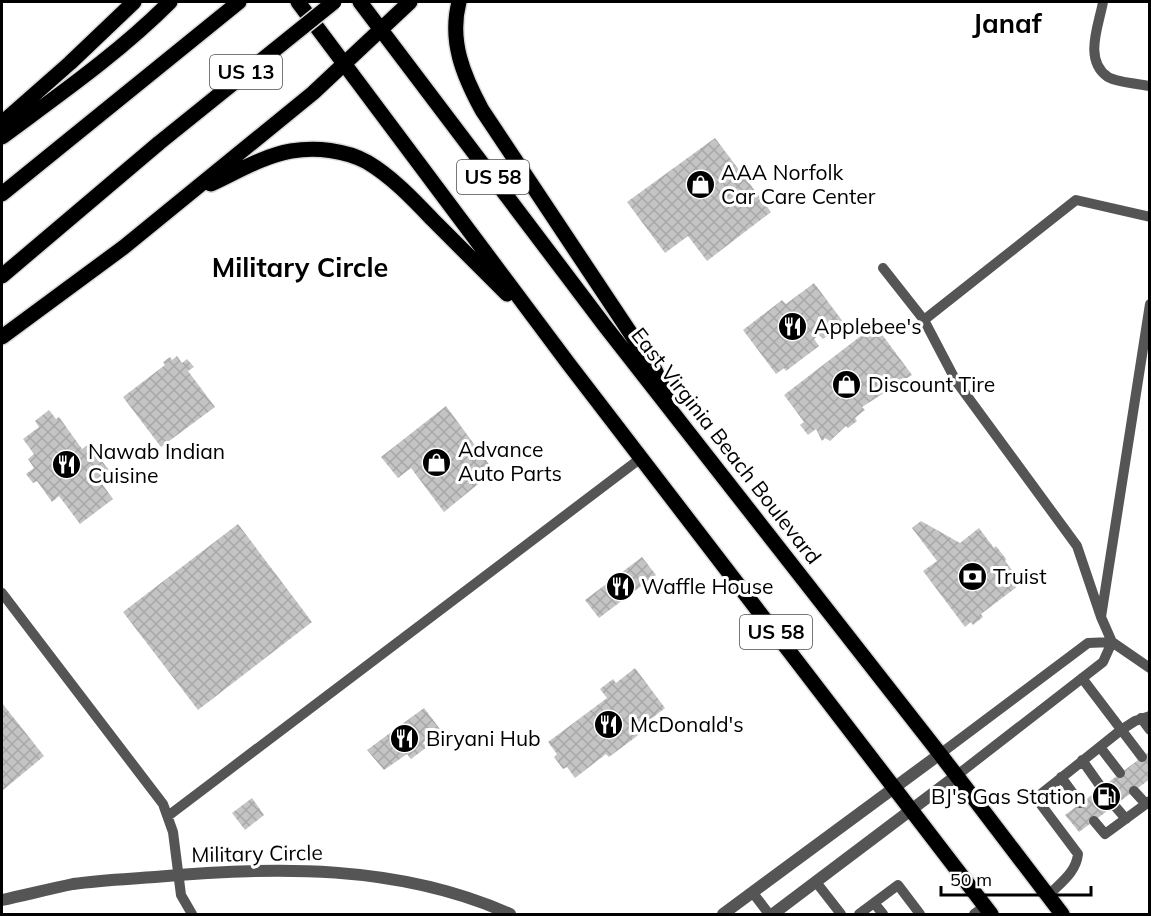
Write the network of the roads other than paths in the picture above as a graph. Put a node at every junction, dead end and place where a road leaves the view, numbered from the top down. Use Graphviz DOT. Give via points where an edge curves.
graph roads {
  1 [pos="134,2"];
  2 [pos="170,2"];
  3 [pos="239,2"];
  4 [pos="298,2"];
  5 [pos="334,2"];
  6 [pos="360,2"];
  7 [pos="410,2"];
  8 [pos="459,2"];
  9 [pos="1104,2"];
  10 [pos="381,29"];
  11 [pos="345,64"];
  12 [pos="1149,86"];
  13 [pos="2,123"];
  14 [pos="2,137"];
  15 [pos="2,194"];
  16 [pos="189,194"];
  17 [pos="1149,217"];
  18 [pos="883,268"];
  19 [pos="2,276"];
  20 [pos="1149,304"];
  21 [pos="924,320"];
  22 [pos="545,333"];
  23 [pos="2,337"];
  24 [pos="679,420"];
  25 [pos="641,458"];
  26 [pos="2,592"];
  27 [pos="1101,617"];
  28 [pos="1112,642"];
  29 [pos="1149,668"];
  30 [pos="1082,678"];
  31 [pos="1145,717"];
  32 [pos="1121,730"];
  33 [pos="1149,730"];
  34 [pos="1100,747"];
  35 [pos="940,754"];
  36 [pos="1142,757"];
  37 [pos="1082,760"];
  38 [pos="1120,774"];
  39 [pos="956,776"];
  40 [pos="1061,777"];
  41 [pos="894,787"];
  42 [pos="1101,788"];
  43 [pos="1134,790"];
  44 [pos="1080,803"];
  45 [pos="1148,803"];
  46 [pos="1114,805"];
  47 [pos="912,809"];
  48 [pos="168,816"];
  49 [pos="1126,819"];
  50 [pos="1094,821"];
  51 [pos="178,874"];
  52 [pos="816,882"];
  53 [pos="753,893"];
  54 [pos="1048,896"];
  55 [pos="2,900"];
  56 [pos="874,903"];
  57 [pos="984,912"];
  58 [pos="192,915"];
  59 [pos="510,915"];
  60 [pos="723,915"];
  61 [pos="771,915"];
  62 [pos="841,915"];
  63 [pos="859,915"];
  64 [pos="883,915"];
  65 [pos="920,915"];
  66 [pos="1062,915"];
  1 -- 13 [label="main road"];
  2 -- 14 [label="main road" via="78,81"];
  3 -- 15 [label="main road, US 13"];
  4 -- 11 [label="main road, US 58"];
  5 -- 19 [label="main road, US 13, bridge"];
  6 -- 10 [label="main road, East Virginia Beach Boulevard / US 58"];
  7 -- 10 [label="main road"];
  8 -- 24 [label="main road" via="456,49 469,86 655,370"];
  9 -- 12 [label="lane" via="1095,61 1109,78"];
  10 -- 11 [label="main road"];
  10 -- 24 [label="main road, East Virginia Beach Boulevard / US 58"];
  11 -- 16 [label="main road"];
  11 -- 22 [label="main road, US 58"];
  16 -- 22 [label="main road" via="270,156 321,150 347,154 367,162 413,200"];
  16 -- 23 [label="main road"];
  17 -- 21 [label="lane" via="1076,200"];
  18 -- 21 [label="lane"];
  20 -- 27 [label="lane"];
  21 -- 27 [label="lane" via="956,381 1077,546"];
  22 -- 25 [label="main road, US 58"];
  24 -- 35 [label="main road, East Virginia Beach Boulevard / US 58"];
  25 -- 41 [label="main road, US 58"];
  25 -- 48 [label="lane"];
  26 -- 48 [label="lane" via="163,804"];
  27 -- 28 [label="lane"];
  28 -- 29 [label="lane"];
  28 -- 30 [label="lane" via="1103,662"];
  28 -- 35 [label="lane" via="1088,643"];
  30 -- 32 [label="lane"];
  30 -- 39 [label="lane"];
  31 -- 32 [label="lane"];
  31 -- 33 [label="lane"];
  32 -- 34 [label="lane"];
  32 -- 36 [label="lane"];
  34 -- 37 [label="lane"];
  34 -- 38 [label="lane"];
  35 -- 39 [label="main road, East Virginia Beach Boulevard / US 58"];
  35 -- 41 [label="street"];
  37 -- 40 [label="lane"];
  37 -- 42 [label="lane"];
  39 -- 47 [label="street"];
  39 -- 54 [label="main road, East Virginia Beach Boulevard / US 58"];
  40 -- 44 [label="lane"];
  40 -- 54 [label="lane" via="1036,798 1078,854 1077,864"];
  41 -- 47 [label="main road, US 58"];
  41 -- 53 [label="street"];
  43 -- 45 [label="lane"];
  45 -- 49 [label="lane"];
  46 -- 49 [label="lane"];
  47 -- 52 [label="street"];
  47 -- 57 [label="main road, US 58"];
  48 -- 51 [label="lane"];
  49 -- 50 [label="lane" via="1104,834"];
  51 -- 55 [label="street, Military Circle" via="75,884"];
  51 -- 58 [label="lane" via="181,896"];
  51 -- 59 [label="street, Military Circle" via="266,869 359,875 465,896"];
  52 -- 61 [label="street"];
  52 -- 62 [label="lane"];
  53 -- 60 [label="street"];
  53 -- 61 [label="lane"];
  54 -- 66 [label="main road, East Virginia Beach Boulevard / US 58"];
  56 -- 63 [label="lane"];
  56 -- 64 [label="lane"];
  56 -- 65 [label="lane" via="898,885"];
}
